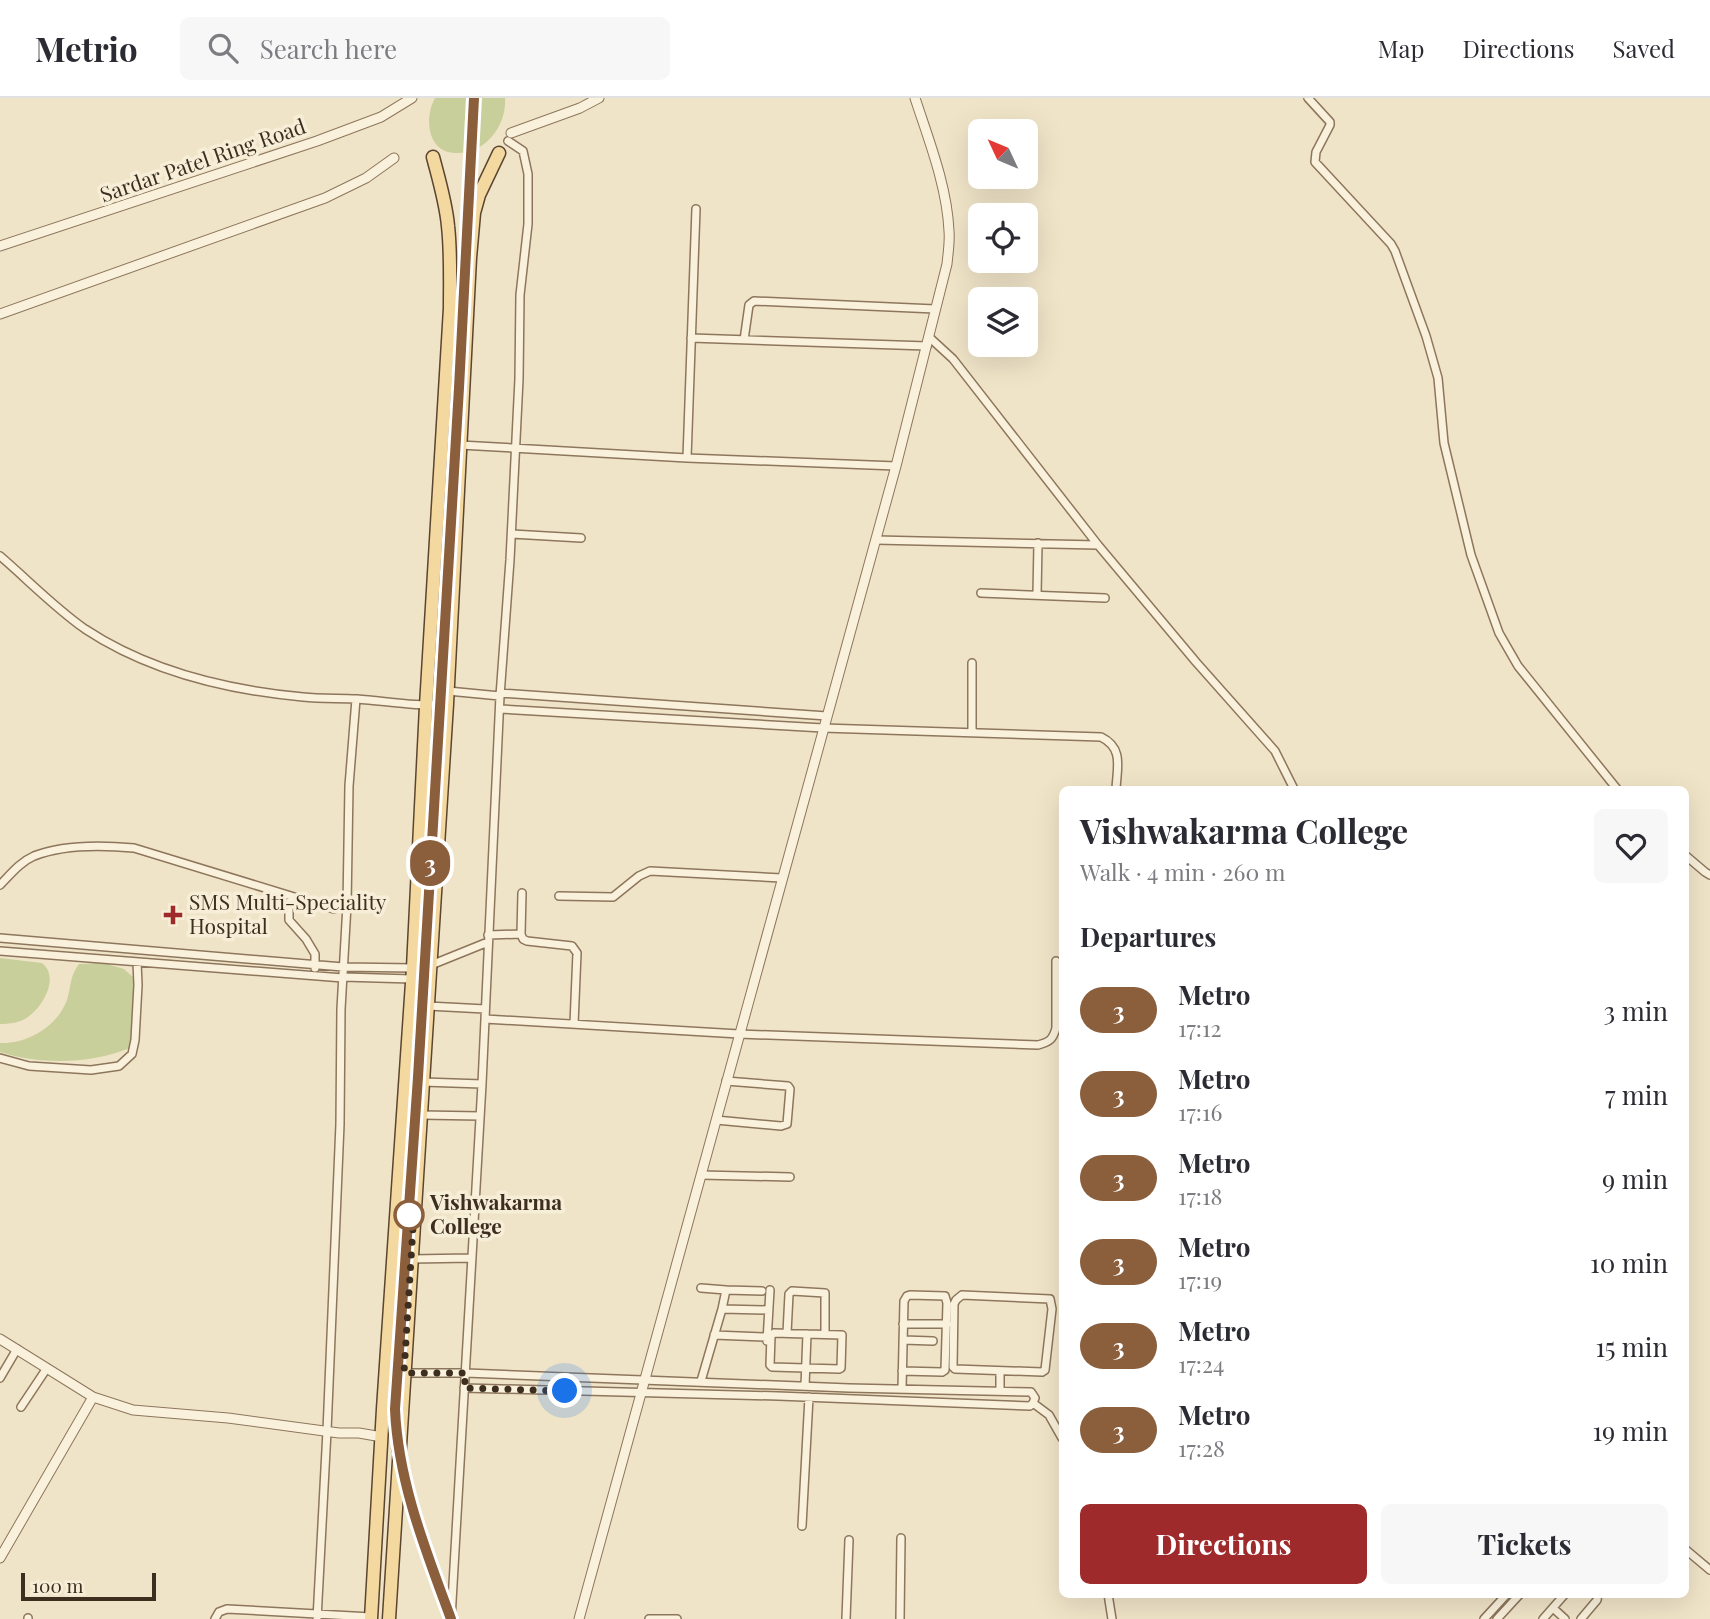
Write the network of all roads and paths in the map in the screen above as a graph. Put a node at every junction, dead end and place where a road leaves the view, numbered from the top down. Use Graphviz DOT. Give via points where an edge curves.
graph roads {
  1 [pos="412,98"];
  2 [pos="598,98"];
  3 [pos="915,98"];
  4 [pos="1308,98"];
  5 [pos="510,137"];
  6 [pos="499,153"];
  7 [pos="433,157"];
  8 [pos="394,158"];
  9 [pos="695,209"];
  10 [pos="0,246"];
  11 [pos="935,309"];
  12 [pos="0,314"];
  13 [pos="691,338"];
  14 [pos="744,340"];
  15 [pos="928,342"];
  16 [pos="460,444"];
  17 [pos="516,448"];
  18 [pos="687,458"];
  19 [pos="896,466"];
  20 [pos="512,534"];
  21 [pos="581,538"];
  22 [pos="876,540"];
  23 [pos="1038,543"];
  24 [pos="1098,545"];
  25 [pos="0,556"];
  26 [pos="981,593"];
  27 [pos="1037,595"];
  28 [pos="1105,598"];
  29 [pos="972,663"];
  30 [pos="500,695"];
  31 [pos="448,698"];
  32 [pos="356,699"];
  33 [pos="426,706"];
  34 [pos="500,709"];
  35 [pos="827,716"];
  36 [pos="824,728"];
  37 [pos="972,732"];
  38 [pos="1116,786"];
  39 [pos="1292,786"];
  40 [pos="1615,786"];
  41 [pos="1689,858"];
  42 [pos="1710,875"];
  43 [pos="782,878"];
  44 [pos="0,885"];
  45 [pos="522,893"];
  46 [pos="291,896"];
  47 [pos="559,896"];
  48 [pos="334,909"];
  49 [pos="521,934"];
  50 [pos="0,938"];
  51 [pos="488,938"];
  52 [pos="59,942"];
  53 [pos="0,951"];
  54 [pos="58,955"];
  55 [pos="1056,961"];
  56 [pos="137,962"];
  57 [pos="315,964"];
  58 [pos="431,965"];
  59 [pos="343,967"];
  60 [pos="413,973"];
  61 [pos="315,975"];
  62 [pos="343,978"];
  63 [pos="428,1006"];
  64 [pos="485,1009"];
  65 [pos="485,1019"];
  66 [pos="574,1024"];
  67 [pos="739,1034"];
  68 [pos="0,1058"];
  69 [pos="726,1081"];
  70 [pos="423,1082"];
  71 [pos="481,1084"];
  72 [pos="421,1115"];
  73 [pos="480,1116"];
  74 [pos="716,1119"];
  75 [pos="701,1175"];
  76 [pos="790,1177"];
  77 [pos="472,1258"];
  78 [pos="411,1259"];
  79 [pos="701,1288"];
  80 [pos="726,1290"];
  81 [pos="771,1290"];
  82 [pos="762,1292"];
  83 [pos="722,1309"];
  84 [pos="769,1310"];
  85 [pos="903,1324"];
  86 [pos="947,1324"];
  87 [pos="787,1333"];
  88 [pos="807,1334"];
  89 [pos="825,1334"];
  90 [pos="714,1335"];
  91 [pos="767,1337"];
  92 [pos="0,1339"];
  93 [pos="903,1340"];
  94 [pos="933,1341"];
  95 [pos="17,1349"];
  96 [pos="765,1359"];
  97 [pos="47,1368"];
  98 [pos="805,1368"];
  99 [pos="902,1371"];
  100 [pos="934,1371"];
  101 [pos="1000,1371"];
  102 [pos="404,1373"];
  103 [pos="466,1373"];
  104 [pos="0,1378"];
  105 [pos="644,1381"];
  106 [pos="701,1381"];
  107 [pos="804,1386"];
  108 [pos="464,1388"];
  109 [pos="902,1389"];
  110 [pos="934,1390"];
  111 [pos="1000,1391"];
  112 [pos="641,1393"];
  113 [pos="93,1397"];
  114 [pos="809,1397"];
  115 [pos="1033,1403"];
  116 [pos="21,1408"];
  117 [pos="327,1431"];
  118 [pos="1059,1433"];
  119 [pos="382,1437"];
  120 [pos="802,1526"];
  121 [pos="901,1538"];
  122 [pos="849,1540"];
  123 [pos="1689,1552"];
  124 [pos="0,1558"];
  125 [pos="1710,1570"];
  126 [pos="1109,1598"];
  127 [pos="1504,1598"];
  128 [pos="1517,1598"];
  129 [pos="1562,1598"];
  130 [pos="1598,1598"];
  131 [pos="1553,1608"];
  132 [pos="1494,1609"];
  133 [pos="317,1616"];
  134 [pos="371,1618"];
  135 [pos="1501,1618"];
  136 [pos="215,1619"];
  137 [pos="389,1619"];
  138 [pos="452,1619"];
  139 [pos="579,1619"];
  140 [pos="649,1619"];
  141 [pos="677,1619"];
  142 [pos="846,1619"];
  143 [pos="900,1619"];
  144 [pos="1112,1619"];
  145 [pos="1484,1619"];
  146 [pos="1543,1619"];
  147 [pos="1565,1619"];
  148 [pos="1581,1619"];
  1 -- 10 [label="street, Sardar Patel Ring Road" via="381,117 317,141"];
  2 -- 5 [label="street"];
  3 -- 11 [label="street" via="935,159 949,233 947,264"];
  4 -- 40 [label="street" via="1330,122 1315,162 1394,247 1423,327 1438,378 1444,443 1471,555 1499,633 1518,666"];
  5 -- 17 [label="street" via="523,151 528,174"];
  6 -- 16 [label="main road" via="474,213"];
  7 -- 33 [label="main road" via="448,224 450,283"];
  8 -- 12 [label="street" via="325,198"];
  9 -- 13 [label="street"];
  11 -- 14 [label="street" via="754,301 749,305"];
  11 -- 15 [label="street"];
  13 -- 14 [label="street"];
  13 -- 18 [label="street"];
  14 -- 15 [label="street"];
  15 -- 19 [label="street"];
  15 -- 24 [label="street" via="953,359"];
  16 -- 17 [label="street"];
  16 -- 31 [label="main road"];
  17 -- 18 [label="street"];
  17 -- 20 [label="street"];
  18 -- 19 [label="street"];
  19 -- 22 [label="street"];
  20 -- 21 [label="street"];
  20 -- 30 [label="street"];
  22 -- 23 [label="street"];
  22 -- 35 [label="street"];
  23 -- 24 [label="street"];
  23 -- 27 [label="street"];
  24 -- 39 [label="street" via="1275,751"];
  25 -- 32 [label="street" via="85,628 150,662 190,677 257,692"];
  26 -- 27 [label="street"];
  27 -- 28 [label="street"];
  29 -- 37 [label="street"];
  30 -- 31 [label="street"];
  30 -- 34 [label="street"];
  30 -- 35 [label="street"];
  31 -- 33 [label="street"];
  31 -- 58 [label="main road"];
  32 -- 33 [label="street"];
  32 -- 59 [label="street"];
  33 -- 60 [label="main road"];
  34 -- 36 [label="street"];
  34 -- 51 [label="street"];
  35 -- 36 [label="street"];
  36 -- 37 [label="street"];
  36 -- 43 [label="street"];
  37 -- 38 [label="street" via="1101,737 1116,751"];
  41 -- 42 [label="street"];
  43 -- 47 [label="street" via="650,871 613,897"];
  43 -- 67 [label="street"];
  44 -- 46 [label="street" via="33,857 108,845 134,848"];
  45 -- 49 [label="street"];
  46 -- 48 [label="street"];
  46 -- 57 [label="street" via="289,920 316,954"];
  49 -- 51 [label="street"];
  49 -- 66 [label="street" via="527,941 575,948"];
  50 -- 52 [label="street"];
  51 -- 58 [label="street"];
  51 -- 64 [label="street"];
  52 -- 54 [label="street"];
  52 -- 57 [label="street"];
  53 -- 54 [label="street"];
  54 -- 56 [label="street"];
  55 -- 67 [label="street" via="1056,1027 1047,1043"];
  56 -- 61 [label="street"];
  56 -- 68 [label="street" via="135,1040 132,1054 119,1066 91,1070 29,1066"];
  57 -- 59 [label="street"];
  57 -- 61 [label="street"];
  58 -- 63 [label="main road"];
  59 -- 60 [label="street"];
  59 -- 62 [label="street"];
  60 -- 62 [label="street"];
  60 -- 119 [label="main road"];
  61 -- 62 [label="street"];
  62 -- 117 [label="street"];
  63 -- 64 [label="street"];
  63 -- 70 [label="main road"];
  64 -- 65 [label="street"];
  65 -- 66 [label="street"];
  65 -- 71 [label="street"];
  66 -- 67 [label="street"];
  67 -- 69 [label="street"];
  69 -- 74 [label="street"];
  69 -- 74 [label="street" via="788,1086 787,1124"];
  70 -- 71 [label="street"];
  70 -- 72 [label="main road"];
  71 -- 73 [label="street"];
  72 -- 73 [label="street"];
  72 -- 78 [label="main road"];
  73 -- 77 [label="street"];
  74 -- 75 [label="street"];
  75 -- 76 [label="street"];
  75 -- 105 [label="street"];
  77 -- 78 [label="street"];
  77 -- 103 [label="street"];
  78 -- 102 [label="main road"];
  79 -- 80 [label="street"];
  80 -- 82 [label="street"];
  80 -- 83 [label="street"];
  81 -- 84 [label="street"];
  83 -- 84 [label="street"];
  83 -- 90 [label="street"];
  84 -- 91 [label="street"];
  85 -- 86 [label="street"];
  85 -- 86 [label="street" via="904,1301 910,1295 946,1297"];
  85 -- 93 [label="street"];
  86 -- 100 [label="street" via="945,1370"];
  87 -- 88 [label="street"];
  87 -- 89 [label="street" via="792,1291 825,1293"];
  87 -- 98 [label="street" via="771,1336 770,1365"];
  88 -- 89 [label="street"];
  88 -- 98 [label="street"];
  89 -- 98 [label="street" via="842,1336 841,1368"];
  90 -- 91 [label="street"];
  90 -- 106 [label="street"];
  91 -- 96 [label="street"];
  92 -- 95 [label="street"];
  93 -- 94 [label="street"];
  93 -- 99 [label="street"];
  95 -- 97 [label="street"];
  95 -- 104 [label="street"];
  97 -- 113 [label="street"];
  97 -- 116 [label="street"];
  98 -- 107 [label="street"];
  99 -- 100 [label="street"];
  99 -- 109 [label="street"];
  100 -- 110 [label="street"];
  101 -- 101 [label="street" via="954,1368 956,1300 962,1295 1048,1298 1052,1309 1045,1370"];
  101 -- 111 [label="street"];
  102 -- 103 [label="street"];
  102 -- 137 [label="main road"];
  103 -- 105 [label="street"];
  103 -- 108 [label="street"];
  105 -- 106 [label="street"];
  105 -- 112 [label="street"];
  106 -- 107 [label="street"];
  107 -- 109 [label="street"];
  108 -- 112 [label="street"];
  108 -- 138 [label="street"];
  109 -- 110 [label="street"];
  110 -- 111 [label="street"];
  111 -- 115 [label="street" via="1031,1392"];
  112 -- 114 [label="street"];
  112 -- 139 [label="street"];
  113 -- 117 [label="street" via="133,1410"];
  113 -- 124 [label="street"];
  114 -- 115 [label="street"];
  114 -- 120 [label="street"];
  115 -- 118 [label="street" via="1049,1415"];
  117 -- 119 [label="street"];
  117 -- 133 [label="street"];
  119 -- 134 [label="main road"];
  121 -- 143 [label="street"];
  122 -- 142 [label="street"];
  123 -- 125 [label="street"];
  126 -- 144 [label="street"];
  127 -- 132 [label="street"];
  128 -- 135 [label="street"];
  129 -- 131 [label="street"];
  130 -- 148 [label="street"];
  131 -- 146 [label="street"];
  131 -- 147 [label="street"];
  132 -- 135 [label="street"];
  132 -- 145 [label="street"];
  133 -- 134 [label="street"];
  133 -- 136 [label="street" via="227,1609"];
  140 -- 141 [label="street"];
}
